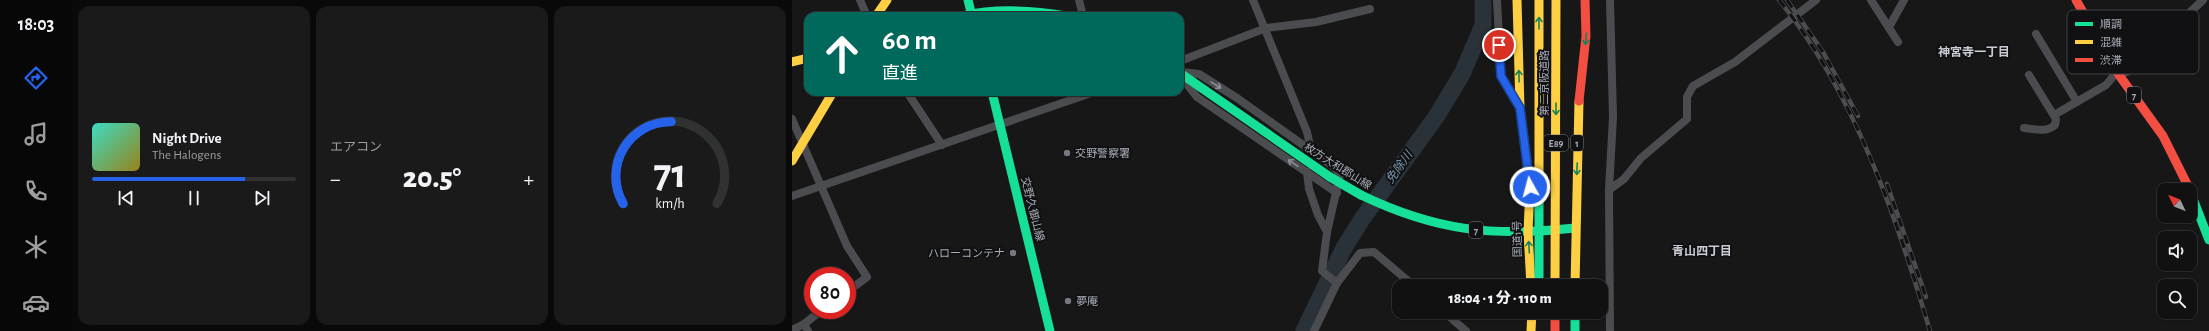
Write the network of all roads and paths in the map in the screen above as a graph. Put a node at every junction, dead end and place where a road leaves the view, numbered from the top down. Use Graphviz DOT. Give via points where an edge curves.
graph roads {
  1 [pos="860,0"];
  2 [pos="887,0"];
  3 [pos="968,0"];
  4 [pos="1079,0"];
  5 [pos="1253,0"];
  6 [pos="1497,0"];
  7 [pos="1517,0"];
  8 [pos="1539,0"];
  9 [pos="1556,0"];
  10 [pos="1585,0"];
  11 [pos="1610,0"];
  12 [pos="1816,0"];
  13 [pos="1871,0"];
  14 [pos="1904,0"];
  15 [pos="2076,0"];
  16 [pos="2202,0"];
  17 [pos="1805,3"];
  18 [pos="1370,9"];
  19 [pos="2082,10"];
  20 [pos="2192,10"];
  21 [pos="865,12"];
  22 [pos="879,12"];
  23 [pos="968,12"];
  24 [pos="1082,12"];
  25 [pos="1889,27"];
  26 [pos="1266,28"];
  27 [pos="2036,34"];
  28 [pos="1898,42"];
  29 [pos="804,59"];
  30 [pos="1184,59"];
  31 [pos="792,62"];
  32 [pos="1184,73"];
  33 [pos="2115,74"];
  34 [pos="2119,74"];
  35 [pos="2029,75"];
  36 [pos="1184,76"];
  37 [pos="1184,79"];
  38 [pos="831,96"];
  39 [pos="910,96"];
  40 [pos="993,96"];
  41 [pos="1083,96"];
  42 [pos="2077,102"];
  43 [pos="1520,108"];
  44 [pos="2054,114"];
  45 [pos="792,119"];
  46 [pos="1001,125"];
  47 [pos="2024,128"];
  48 [pos="803,142"];
  49 [pos="942,145"];
  50 [pos="1306,149"];
  51 [pos="792,161"];
  52 [pos="1307,172"];
  53 [pos="2186,183"];
  54 [pos="820,187"];
  55 [pos="1609,190"];
  56 [pos="1337,193"];
  57 [pos="792,196"];
  58 [pos="2197,208"];
  59 [pos="1575,228"];
  60 [pos="1327,232"];
  61 [pos="1528,232"];
  62 [pos="2209,238"];
  63 [pos="1406,279"];
  64 [pos="1531,279"];
  65 [pos="1539,279"];
  66 [pos="1555,279"];
  67 [pos="1575,279"];
  68 [pos="1337,283"];
  69 [pos="856,285"];
  70 [pos="814,319"];
  71 [pos="1452,319"];
  72 [pos="1532,319"];
  73 [pos="1539,319"];
  74 [pos="1555,319"];
  75 [pos="1575,319"];
  76 [pos="806,327"];
  77 [pos="792,330"];
  78 [pos="1050,331"];
  79 [pos="1314,331"];
  80 [pos="1466,331"];
  81 [pos="1531,331"];
  82 [pos="1539,331"];
  83 [pos="1555,331"];
  84 [pos="1575,331"];
  85 [pos="1610,331"];
  1 -- 21 [label="street"];
  2 -- 22 [label="main road"];
  3 -- 23 [label="main road"];
  4 -- 24 [label="street"];
  5 -- 26 [label="street"];
  6 -- 43 [label="street" via="1501,76"];
  43 -- 7 [label="main road, 国道1号, one-way"];
  65 -- 8 [label="main road, 第二京阪道路 / E89, one-way, bridge"];
  9 -- 66 [label="main road, 第二京阪道路 / E89, one-way, bridge"];
  10 -- 59 [label="main road, 1, one-way" via="1586,36 1578,116"];
  11 -- 55 [label="street" via="1613,117"];
  12 -- 17 [label="street"];
  13 -- 25 [label="street"];
  14 -- 25 [label="street"];
  15 -- 19 [label="main road, 7"];
  16 -- 20 [label="street"];
  17 -- 55 [label="street" via="1735,62 1694,86 1687,97 1687,119 1641,158 1624,179"];
  18 -- 26 [label="street" via="1316,22"];
  25 -- 28 [label="street"];
  26 -- 30 [label="street"];
  26 -- 50 [label="street" via="1307,132 1309,140"];
  27 -- 42 [label="street"];
  29 -- 31 [label="main road"];
  32 -- 50 [label="street, one-way" via="1199,74 1238,98"];
  33 -- 42 [label="street" via="2106,85"];
  34 -- 53 [label="main road, 7" via="2163,136"];
  35 -- 44 [label="street"];
  36 -- 61 [label="main road, 枚方大和郡山線 / 7, bridge" via="1330,177 1380,204 1412,217 1467,230"];
  52 -- 37 [label="street, one-way" via="1197,97"];
  38 -- 48 [label="main road"];
  39 -- 49 [label="street"];
  40 -- 46 [label="main road, 交野久御山線"];
  41 -- 46 [label="street"];
  42 -- 44 [label="street"];
  43 -- 61 [label="main road, 国道1号" via="1530,187"];
  44 -- 47 [label="street" via="2055,125 2051,129"];
  45 -- 48 [label="street"];
  46 -- 49 [label="street"];
  46 -- 78 [label="main road, 交野久御山線"];
  48 -- 51 [label="main road"];
  48 -- 54 [label="street"];
  49 -- 54 [label="street"];
  50 -- 56 [label="street" via="1334,167 1340,175"];
  52 -- 56 [label="street"];
  52 -- 60 [label="street" via="1309,189"];
  54 -- 57 [label="street"];
  54 -- 69 [label="street" via="847,246 867,277"];
  55 -- 85 [label="street"];
  56 -- 60 [label="street"];
  58 -- 62 [label="main road, 7"];
  59 -- 61 [label="main road, 枚方大和郡山線 / 7"];
  59 -- 67 [label="main road, 1"];
  60 -- 68 [label="street" via="1322,271"];
  64 -- 61 [label="main road, 国道1号, one-way"];
  63 -- 68 [label="street" via="1374,252 1360,253"];
  68 -- 79 [label="street"];
  70 -- 76 [label="street"];
  71 -- 80 [label="street"];
  72 -- 81 [label="main road"];
  73 -- 82 [label="main road"];
  74 -- 83 [label="main road"];
  75 -- 84 [label="main road"];
  76 -- 77 [label="street"];
}
